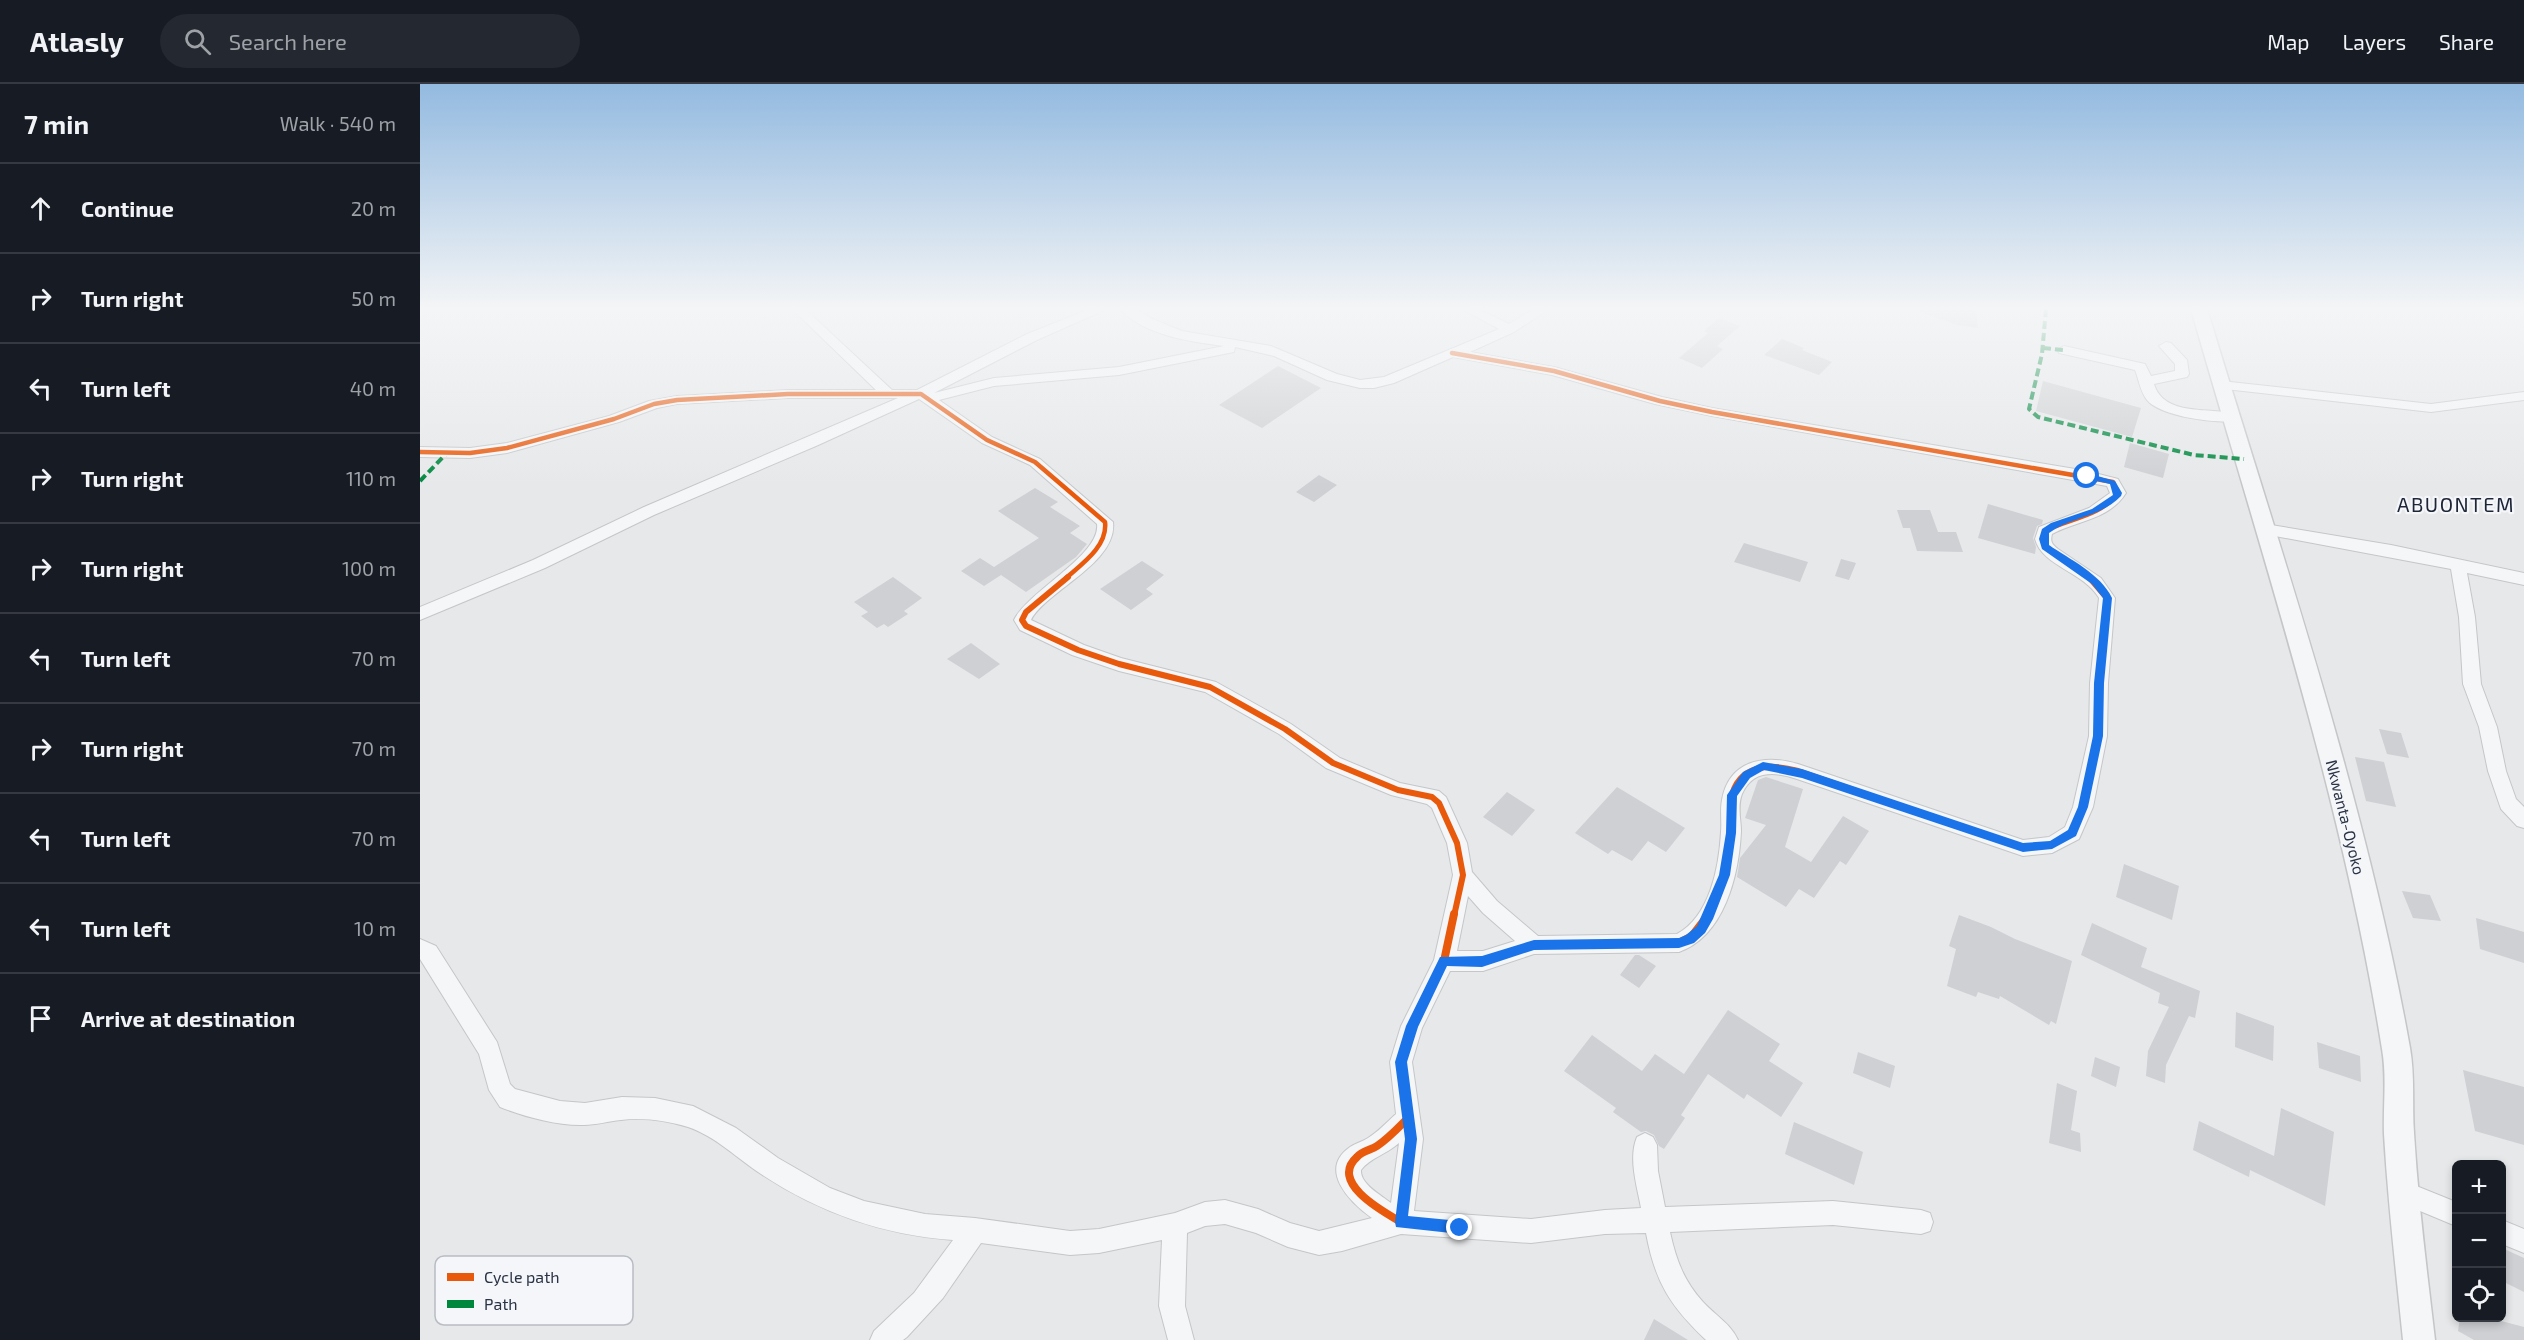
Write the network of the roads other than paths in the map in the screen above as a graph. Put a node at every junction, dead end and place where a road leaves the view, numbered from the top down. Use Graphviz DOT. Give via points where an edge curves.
graph roads {
  1 [pos="858,368"];
  2 [pos="975,368"];
  3 [pos="1136,368"];
  4 [pos="1311,368"];
  5 [pos="1418,368"];
  6 [pos="1540,368"];
  7 [pos="2140,368"];
  8 [pos="2182,368"];
  9 [pos="2216,368"];
  10 [pos="2147,381"];
  11 [pos="2221,385"];
  12 [pos="887,392"];
  13 [pos="925,396"];
  14 [pos="2524,396"];
  15 [pos="2232,417"];
  16 [pos="420,453"];
  17 [pos="2265,529"];
  18 [pos="2458,565"];
  19 [pos="2524,579"];
  20 [pos="420,614"];
  21 [pos="2524,820"];
  22 [pos="1463,875"];
  23 [pos="1534,945"];
  24 [pos="420,948"];
  25 [pos="1444,961"];
  26 [pos="1409,1117"];
  27 [pos="1645,1145"];
  28 [pos="2404,1193"];
  29 [pos="2452,1212"];
  30 [pos="1656,1221"];
  31 [pos="1401,1222"];
  32 [pos="1922,1222"];
  33 [pos="1175,1225"];
  34 [pos="975,1230"];
  35 [pos="2506,1234"];
  36 [pos="2524,1241"];
  37 [pos="883,1340"];
  38 [pos="1182,1340"];
  39 [pos="1725,1340"];
  40 [pos="2419,1340"];
  1 -- 12 [label="street"];
  2 -- 13 [label="street"];
  3 -- 13 [label="street" via="994,382"];
  4 -- 5 [label="street" via="1354,383 1373,384"];
  6 -- 23 [label="street" via="1712,412 2087,476 2113,482 2118,493 2109,504 2054,525 2045,531 2043,539 2045,546 2104,590 2107,598 2098,736 2083,807 2072,833 2052,845 2023,848 1802,774 1763,766 1746,775 1732,795 1725,875 1708,919 1690,939 1656,944"];
  7 -- 10 [label="street"];
  8 -- 10 [label="street" via="2182,374"];
  9 -- 11 [label="street, Nkwanta-Oyoko"];
  10 -- 15 [label="street" via="2155,401 2163,406"];
  11 -- 14 [label="street" via="2431,408"];
  11 -- 15 [label="street, Nkwanta-Oyoko"];
  12 -- 13 [label="street"];
  12 -- 16 [label="street" via="677,400 507,448"];
  13 -- 20 [label="street" via="649,511 539,564"];
  13 -- 22 [label="street" via="987,440 1035,462 1105,522 1106,530 1096,549 1032,605 1022,620 1026,626 1119,664 1210,687 1309,744 1333,764 1398,790 1432,797 1439,803 1457,843"];
  15 -- 17 [label="street, Nkwanta-Oyoko"];
  17 -- 18 [label="street"];
  17 -- 28 [label="street, Nkwanta-Oyoko" via="2333,762 2373,934 2396,1051"];
  18 -- 19 [label="street"];
  18 -- 21 [label="street" via="2472,684 2508,803"];
  22 -- 23 [label="street" via="1490,907"];
  22 -- 25 [label="street"];
  23 -- 25 [label="street" via="1482,961"];
  24 -- 34 [label="street" via="429,953 489,1050 500,1090 508,1099 560,1112 655,1109 693,1117 823,1197 854,1209 925,1226"];
  25 -- 26 [label="street" via="1412,1026 1401,1062"];
  26 -- 31 [label="street" via="1411,1139"];
  26 -- 31 [label="street" via="1374,1148 1357,1156 1348,1173 1360,1195"];
  27 -- 30 [label="street"];
  28 -- 29 [label="street"];
  28 -- 40 [label="street, Nkwanta-Oyoko"];
  30 -- 31 [label="street" via="1605,1222 1531,1231"];
  30 -- 32 [label="street" via="1833,1213"];
  30 -- 39 [label="street" via="1663,1259 1674,1286"];
  31 -- 33 [label="street" via="1319,1243 1225,1212 1205,1214"];
  33 -- 34 [label="street" via="1070,1243"];
  33 -- 38 [label="street" via="1172,1306"];
  34 -- 37 [label="street" via="927,1301"];
  35 -- 36 [label="street"];
}
